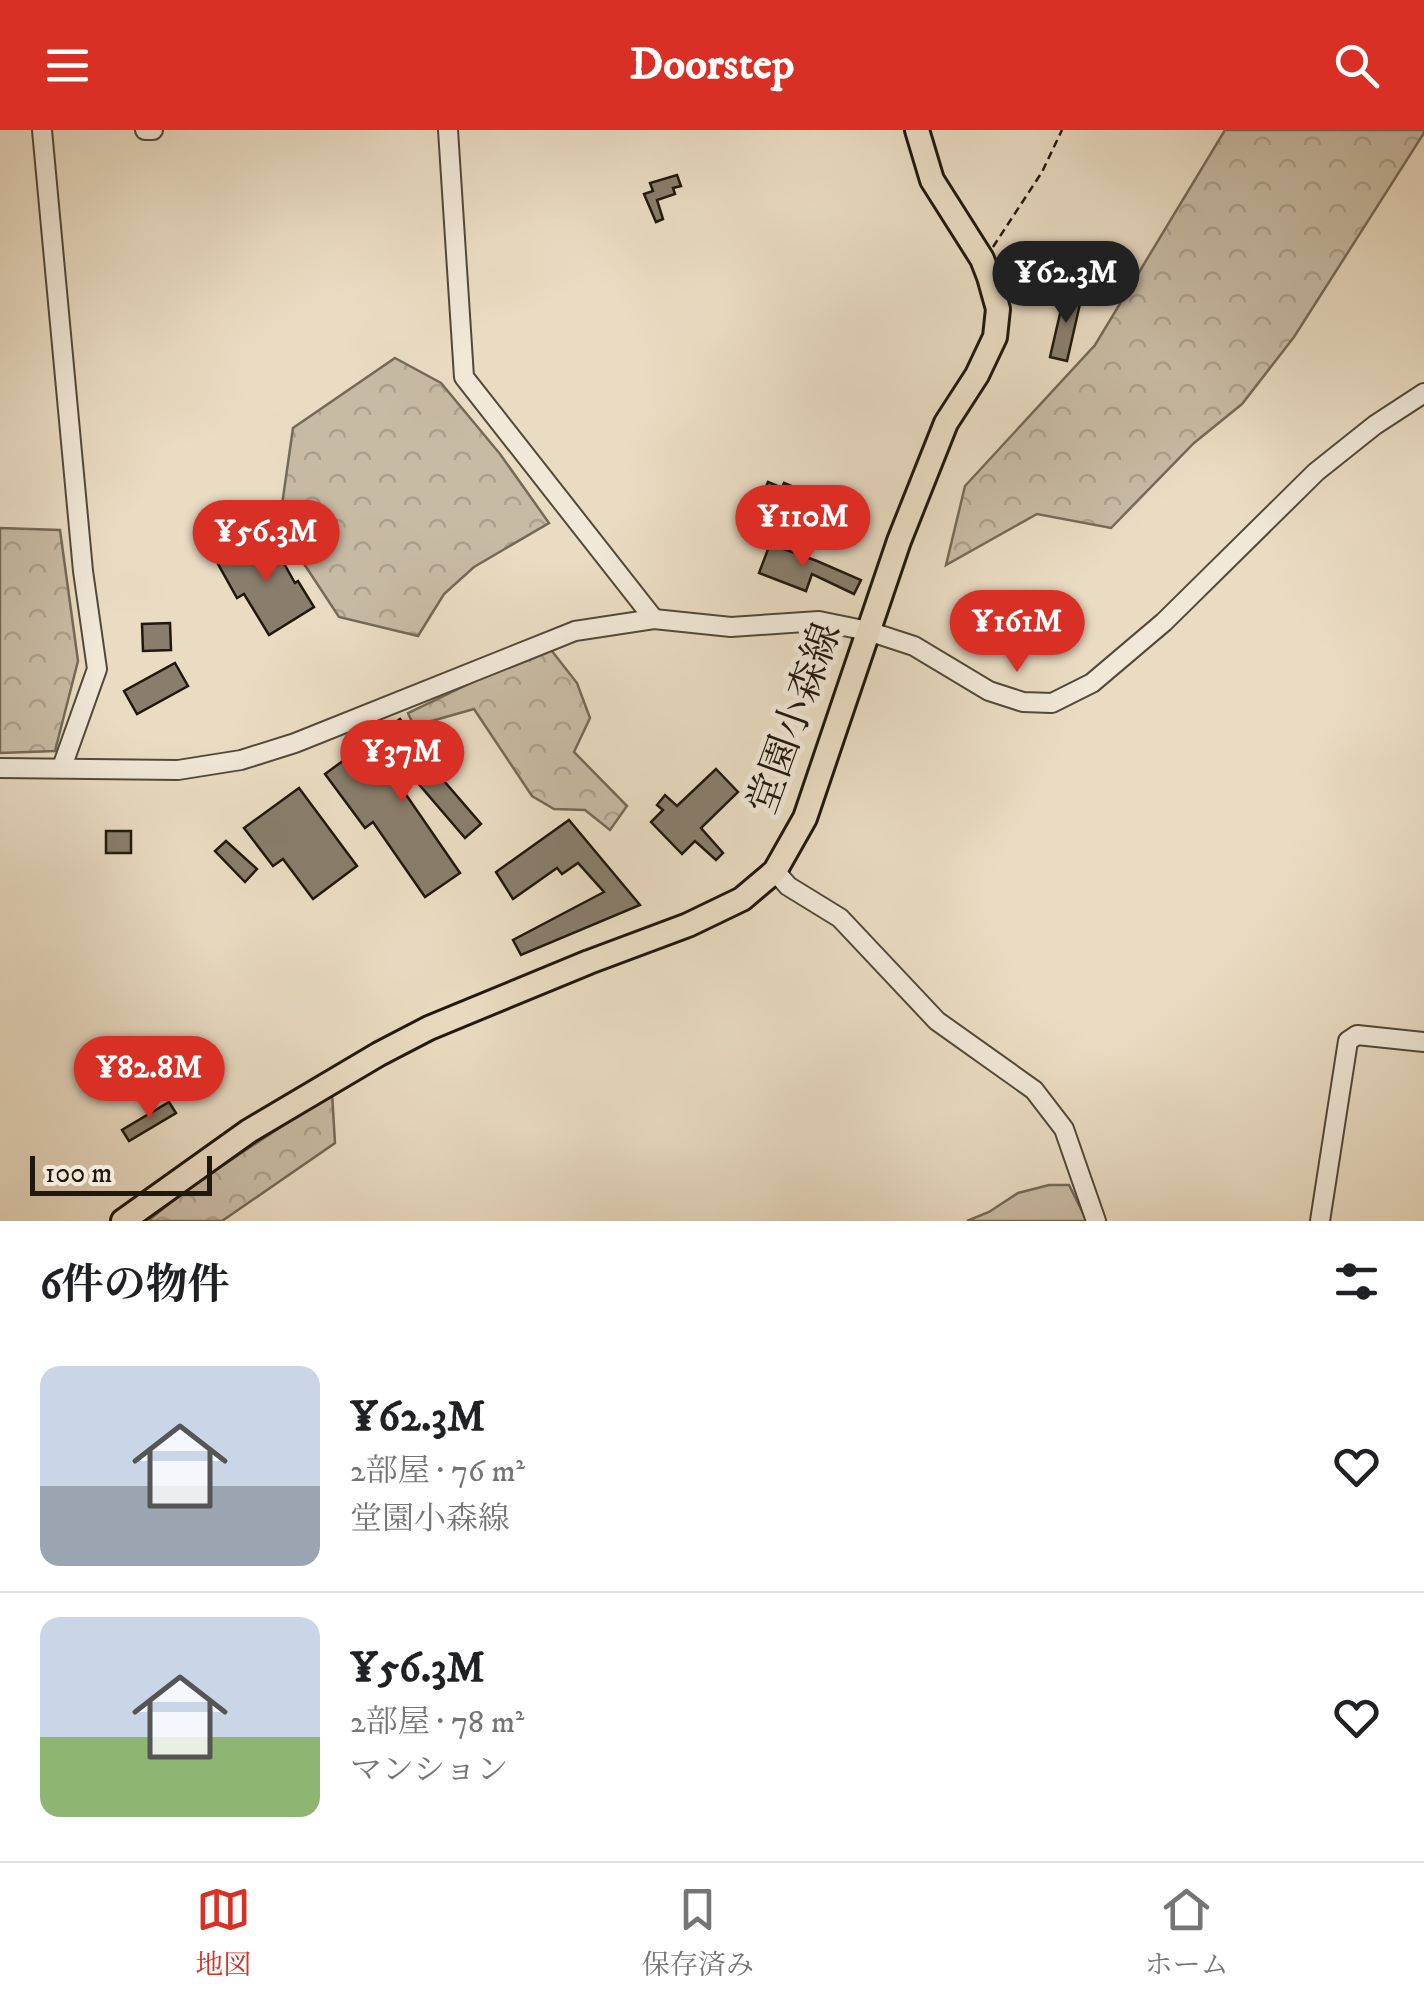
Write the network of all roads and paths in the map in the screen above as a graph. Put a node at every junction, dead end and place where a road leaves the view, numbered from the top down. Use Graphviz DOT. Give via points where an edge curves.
graph roads {
  1 [pos="42,130"];
  2 [pos="448,130"];
  3 [pos="917,130"];
  4 [pos="1062,130"];
  5 [pos="982,260"];
  6 [pos="1424,392"];
  7 [pos="654,619"];
  8 [pos="868,631"];
  9 [pos="62,767"];
  10 [pos="0,768"];
  11 [pos="775,871"];
  12 [pos="1424,1042"];
  13 [pos="123,1221"];
  14 [pos="1096,1221"];
  15 [pos="1320,1221"];
  1 -- 9 [label="street" via="97,669"];
  2 -- 7 [label="street" via="464,377"];
  3 -- 5 [label="main road, 堂園小森線" via="932,180"];
  4 -- 5 [label="path" via="1008,228"];
  5 -- 8 [label="main road, 堂園小森線" via="998,309 995,337 946,423"];
  6 -- 8 [label="street" via="1316,472 1092,683 1052,702 1023,702 990,691 914,646"];
  7 -- 8 [label="street" via="730,626 819,621"];
  7 -- 9 [label="street" via="545,641 242,760 178,770"];
  8 -- 11 [label="main road, 堂園小森線" via="806,818"];
  9 -- 10 [label="street"];
  11 -- 13 [label="main road, 堂園小森線" via="742,899 688,925 572,968 379,1054 249,1131"];
  11 -- 14 [label="street" via="840,918 937,1021 1034,1090 1064,1129"];
  12 -- 15 [label="street" via="1357,1035 1348,1042"];
}
